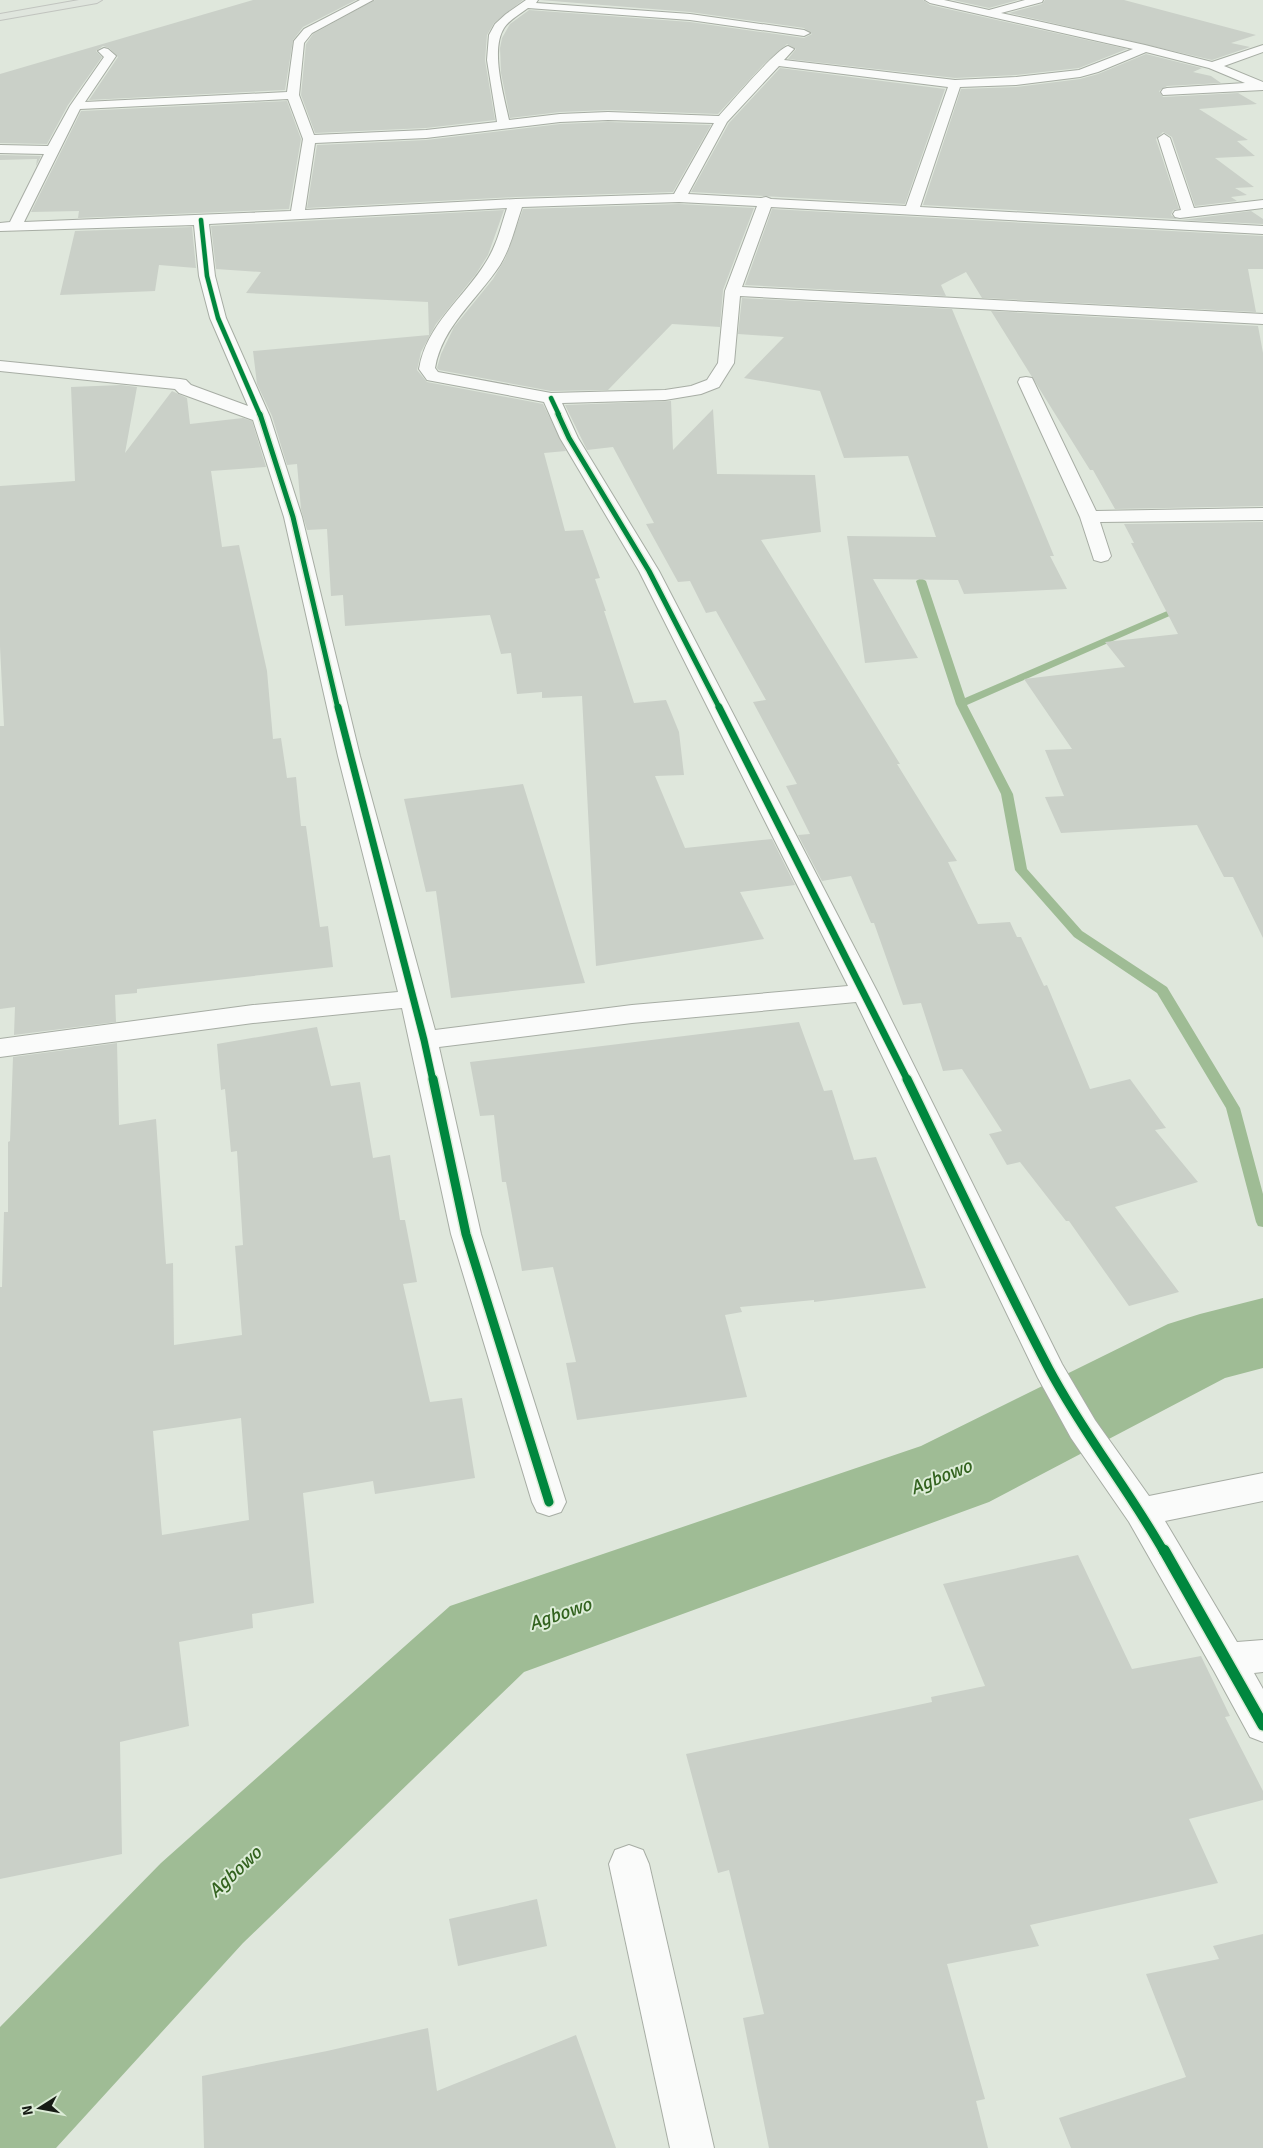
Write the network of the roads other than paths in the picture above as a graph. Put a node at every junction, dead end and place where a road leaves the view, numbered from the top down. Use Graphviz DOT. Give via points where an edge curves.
graph roads {
  1 [pos="97,0"];
  2 [pos="368,0"];
  3 [pos="930,0"];
  4 [pos="1038,0"];
  5 [pos="529,2"];
  6 [pos="987,12"];
  7 [pos="0,17"];
  8 [pos="1145,48"];
  9 [pos="1263,48"];
  10 [pos="104,51"];
  11 [pos="775,62"];
  12 [pos="1212,66"];
  13 [pos="955,84"];
  14 [pos="1263,86"];
  15 [pos="1167,92"];
  16 [pos="293,95"];
  17 [pos="76,106"];
  18 [pos="722,120"];
  19 [pos="504,126"];
  20 [pos="1164,138"];
  21 [pos="309,139"];
  22 [pos="0,149"];
  23 [pos="52,150"];
  24 [pos="679,198"];
  25 [pos="766,201"];
  26 [pos="516,203"];
  27 [pos="1263,204"];
  28 [pos="911,212"];
  29 [pos="1189,213"];
  30 [pos="297,216"];
  31 [pos="201,220"];
  32 [pos="1102,222"];
  33 [pos="15,226"];
  34 [pos="0,227"];
  35 [pos="1263,230"];
  36 [pos="733,291"];
  37 [pos="1263,320"];
  38 [pos="0,366"];
  39 [pos="1026,382"];
  40 [pos="551,398"];
  41 [pos="261,417"];
  42 [pos="1263,514"];
  43 [pos="1089,518"];
  44 [pos="1101,556"];
  45 [pos="865,993"];
  46 [pos="412,999"];
  47 [pos="424,1040"];
  48 [pos="0,1048"];
  49 [pos="1263,1487"];
  50 [pos="549,1502"];
  51 [pos="1141,1512"];
  52 [pos="1263,1656"];
  53 [pos="1227,1659"];
  54 [pos="1263,1725"];
  55 [pos="629,1864"];
  56 [pos="692,2148"];
  1 -- 7 [label="highway"];
  2 -- 16 [label="street" via="301,37"];
  3 -- 6 [label="street"];
  4 -- 6 [label="street"];
  5 -- 11 [label="street" via="709,19 804,33"];
  5 -- 19 [label="street" via="498,26 495,38 492,56"];
  6 -- 8 [label="street"];
  8 -- 12 [label="street"];
  8 -- 13 [label="street" via="1080,73"];
  9 -- 12 [label="street"];
  10 -- 17 [label="street" via="110,56"];
  11 -- 13 [label="street"];
  11 -- 18 [label="street"];
  12 -- 14 [label="street"];
  13 -- 28 [label="street"];
  14 -- 15 [label="street"];
  16 -- 17 [label="street"];
  16 -- 21 [label="street"];
  17 -- 23 [label="street"];
  18 -- 19 [label="street" via="608,116 560,118"];
  18 -- 24 [label="street"];
  19 -- 21 [label="street"];
  20 -- 29 [label="street"];
  21 -- 30 [label="street"];
  22 -- 23 [label="street"];
  23 -- 33 [label="street"];
  24 -- 25 [label="street"];
  24 -- 26 [label="street"];
  25 -- 28 [label="street"];
  25 -- 36 [label="street"];
  26 -- 30 [label="street"];
  26 -- 40 [label="street" via="493,264 449,321 427,358 427,369 434,376"];
  27 -- 29 [label="street"];
  28 -- 32 [label="street"];
  29 -- 32 [label="street"];
  30 -- 31 [label="street"];
  31 -- 33 [label="street"];
  31 -- 41 [label="street" via="207,276 218,318"];
  32 -- 35 [label="street"];
  33 -- 34 [label="street"];
  36 -- 37 [label="street"];
  36 -- 40 [label="street" via="726,363 713,383 696,390 665,395"];
  38 -- 41 [label="street" via="180,384 185,389"];
  39 -- 43 [label="street"];
  40 -- 45 [label="street" via="569,438 649,571"];
  41 -- 46 [label="street" via="293,517 349,756"];
  42 -- 43 [label="street"];
  43 -- 44 [label="street"];
  45 -- 47 [label="street" via="632,1014"];
  45 -- 51 [label="street" via="1049,1370 1083,1429"];
  46 -- 47 [label="street"];
  46 -- 48 [label="street" via="253,1014"];
  47 -- 50 [label="street" via="466,1234"];
  49 -- 51 [label="street"];
  51 -- 53 [label="street"];
  52 -- 53 [label="street"];
  53 -- 54 [label="street"];
  55 -- 56 [label="street"];
}
